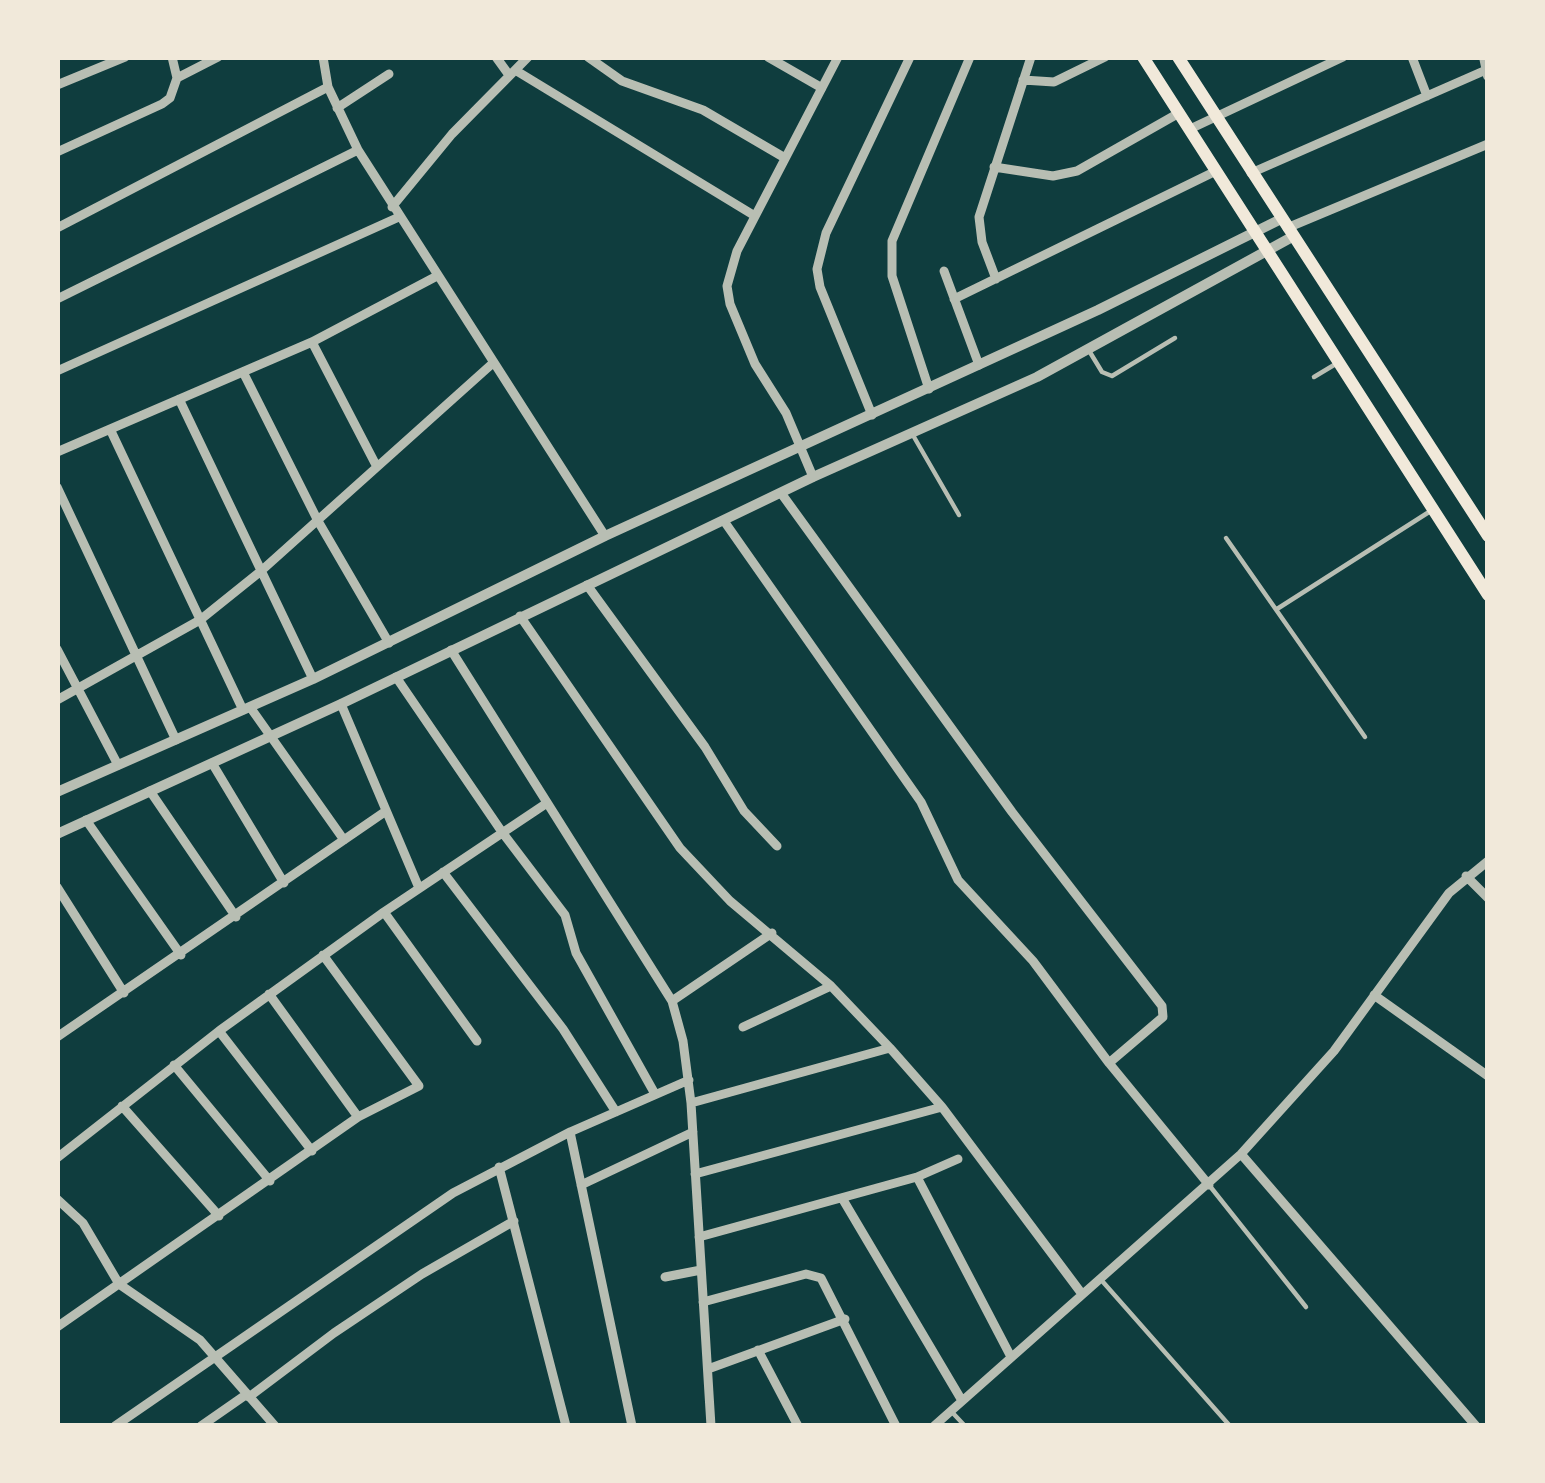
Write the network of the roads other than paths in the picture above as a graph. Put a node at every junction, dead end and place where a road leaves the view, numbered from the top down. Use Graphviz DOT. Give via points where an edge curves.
graph roads {
  1 [pos="125,57"];
  2 [pos="172,57"];
  3 [pos="218,57"];
  4 [pos="323,57"];
  5 [pos="496,57"];
  6 [pos="528,57"];
  7 [pos="588,57"];
  8 [pos="768,57"];
  9 [pos="838,57"];
  10 [pos="910,57"];
  11 [pos="970,57"];
  12 [pos="1031,57"];
  13 [pos="1105,57"];
  14 [pos="1143,57"];
  15 [pos="1178,57"];
  16 [pos="1343,57"];
  17 [pos="1412,57"];
  18 [pos="1484,57"];
  19 [pos="512,72"];
  20 [pos="1188,73"];
  21 [pos="1487,73"];
  22 [pos="389,74"];
  23 [pos="178,78"];
  24 [pos="1023,80"];
  25 [pos="57,85"];
  26 [pos="328,87"];
  27 [pos="822,88"];
  28 [pos="1163,88"];
  29 [pos="1426,96"];
  30 [pos="338,108"];
  31 [pos="1179,113"];
  32 [pos="1216,117"];
  33 [pos="1190,129"];
  34 [pos="1488,145"];
  35 [pos="358,150"];
  36 [pos="57,152"];
  37 [pos="785,158"];
  38 [pos="994,167"];
  39 [pos="1216,171"];
  40 [pos="1251,173"];
  41 [pos="396,212"];
  42 [pos="755,216"];
  43 [pos="57,228"];
  44 [pos="1287,228"];
  45 [pos="1256,232"];
  46 [pos="1266,250"];
  47 [pos="944,271"];
  48 [pos="437,276"];
  49 [pos="996,279"];
  50 [pos="57,299"];
  51 [pos="954,299"];
  52 [pos="1175,338"];
  53 [pos="312,342"];
  54 [pos="1088,349"];
  55 [pos="1339,362"];
  56 [pos="494,363"];
  57 [pos="980,365"];
  58 [pos="57,370"];
  59 [pos="243,372"];
  60 [pos="1314,377"];
  61 [pos="929,389"];
  62 [pos="179,399"];
  63 [pos="872,415"];
  64 [pos="110,429"];
  65 [pos="911,432"];
  66 [pos="801,447"];
  67 [pos="57,452"];
  68 [pos="377,467"];
  69 [pos="813,477"];
  70 [pos="57,487"];
  71 [pos="781,493"];
  72 [pos="1433,508"];
  73 [pos="958,515"];
  74 [pos="318,521"];
  75 [pos="724,521"];
  76 [pos="605,536"];
  77 [pos="1488,536"];
  78 [pos="1226,538"];
  79 [pos="261,571"];
  80 [pos="587,585"];
  81 [pos="1487,590"];
  82 [pos="1276,610"];
  83 [pos="520,616"];
  84 [pos="200,620"];
  85 [pos="389,643"];
  86 [pos="57,649"];
  87 [pos="451,650"];
  88 [pos="134,657"];
  89 [pos="396,677"];
  90 [pos="313,680"];
  91 [pos="80,688"];
  92 [pos="57,700"];
  93 [pos="341,704"];
  94 [pos="246,709"];
  95 [pos="269,736"];
  96 [pos="1365,737"];
  97 [pos="176,740"];
  98 [pos="212,763"];
  99 [pos="118,766"];
  100 [pos="58,791"];
  101 [pos="150,791"];
  102 [pos="547,802"];
  103 [pos="386,811"];
  104 [pos="86,820"];
  105 [pos="502,832"];
  106 [pos="57,834"];
  107 [pos="344,841"];
  108 [pos="777,845"];
  109 [pos="1488,860"];
  110 [pos="443,872"];
  111 [pos="1466,876"];
  112 [pos="284,883"];
  113 [pos="57,887"];
  114 [pos="419,888"];
  115 [pos="1488,898"];
  116 [pos="384,912"];
  117 [pos="236,917"];
  118 [pos="772,934"];
  119 [pos="181,955"];
  120 [pos="323,955"];
  121 [pos="831,986"];
  122 [pos="124,993"];
  123 [pos="269,994"];
  124 [pos="1374,995"];
  125 [pos="672,1001"];
  126 [pos="743,1027"];
  127 [pos="219,1031"];
  128 [pos="57,1037"];
  129 [pos="477,1042"];
  130 [pos="890,1048"];
  131 [pos="1109,1063"];
  132 [pos="174,1065"];
  133 [pos="1488,1076"];
  134 [pos="689,1080"];
  135 [pos="655,1094"];
  136 [pos="691,1103"];
  137 [pos="122,1106"];
  138 [pos="942,1107"];
  139 [pos="616,1112"];
  140 [pos="358,1118"];
  141 [pos="570,1132"];
  142 [pos="693,1132"];
  143 [pos="312,1151"];
  144 [pos="1241,1154"];
  145 [pos="57,1158"];
  146 [pos="958,1159"];
  147 [pos="500,1167"];
  148 [pos="695,1174"];
  149 [pos="916,1177"];
  150 [pos="270,1181"];
  151 [pos="581,1185"];
  152 [pos="1209,1185"];
  153 [pos="57,1198"];
  154 [pos="842,1198"];
  155 [pos="219,1216"];
  156 [pos="514,1221"];
  157 [pos="699,1238"];
  158 [pos="701,1270"];
  159 [pos="665,1277"];
  160 [pos="1100,1277"];
  161 [pos="119,1284"];
  162 [pos="1082,1294"];
  163 [pos="703,1302"];
  164 [pos="1306,1307"];
  165 [pos="844,1319"];
  166 [pos="57,1328"];
  167 [pos="758,1350"];
  168 [pos="213,1355"];
  169 [pos="1010,1355"];
  170 [pos="708,1369"];
  171 [pos="248,1395"];
  172 [pos="961,1399"];
  173 [pos="950,1410"];
  174 [pos="115,1426"];
  175 [pos="201,1426"];
  176 [pos="275,1426"];
  177 [pos="566,1426"];
  178 [pos="632,1426"];
  179 [pos="711,1426"];
  180 [pos="799,1426"];
  181 [pos="896,1426"];
  182 [pos="934,1426"];
  183 [pos="964,1426"];
  184 [pos="1230,1426"];
  185 [pos="1476,1426"];
  1 -- 25 [label="street"];
  2 -- 23 [label="street"];
  3 -- 23 [label="street"];
  4 -- 26 [label="street"];
  5 -- 19 [label="street"];
  6 -- 19 [label="street"];
  7 -- 37 [label="street"];
  8 -- 27 [label="street"];
  9 -- 27 [label="street"];
  10 -- 63 [label="street" via="817,268"];
  11 -- 61 [label="street" via="892,241 892,276"];
  12 -- 24 [label="street"];
  13 -- 24 [label="street" via="1054,82"];
  14 -- 28 [label="main road"];
  15 -- 20 [label="main road"];
  16 -- 32 [label="street"];
  17 -- 29 [label="street"];
  18 -- 21 [label="street"];
  19 -- 41 [label="street" via="452,134"];
  19 -- 42 [label="street"];
  20 -- 28 [label="main road"];
  20 -- 32 [label="main road"];
  21 -- 29 [label="street"];
  22 -- 30 [label="street"];
  23 -- 36 [label="street" via="162,104"];
  24 -- 38 [label="street"];
  26 -- 30 [label="street"];
  26 -- 43 [label="street"];
  27 -- 37 [label="street"];
  28 -- 31 [label="main road"];
  29 -- 40 [label="street"];
  30 -- 35 [label="street"];
  31 -- 33 [label="main road"];
  31 -- 38 [label="street" via="1077,171 1040,176"];
  32 -- 33 [label="street"];
  32 -- 40 [label="main road"];
  33 -- 39 [label="main road"];
  34 -- 44 [label="street"];
  35 -- 41 [label="street"];
  35 -- 50 [label="street"];
  37 -- 42 [label="street"];
  38 -- 49 [label="street" via="979,217"];
  39 -- 45 [label="main road"];
  39 -- 49 [label="street"];
  40 -- 44 [label="main road"];
  41 -- 48 [label="street"];
  41 -- 58 [label="street"];
  42 -- 66 [label="street" via="729,268 730,304"];
  44 -- 45 [label="street"];
  44 -- 46 [label="street"];
  44 -- 77 [label="main road"];
  45 -- 46 [label="main road"];
  45 -- 57 [label="street"];
  46 -- 54 [label="street"];
  46 -- 55 [label="main road"];
  47 -- 51 [label="street"];
  48 -- 53 [label="street"];
  48 -- 56 [label="street"];
  49 -- 51 [label="street"];
  51 -- 57 [label="street"];
  52 -- 54 [label="lane" via="1112,376"];
  53 -- 59 [label="street"];
  53 -- 68 [label="street"];
  54 -- 65 [label="street"];
  55 -- 60 [label="lane"];
  55 -- 72 [label="main road"];
  56 -- 68 [label="street"];
  56 -- 76 [label="street"];
  57 -- 61 [label="street"];
  59 -- 62 [label="street"];
  59 -- 74 [label="street"];
  61 -- 63 [label="street"];
  62 -- 64 [label="street"];
  62 -- 79 [label="street"];
  63 -- 66 [label="street"];
  64 -- 67 [label="street"];
  64 -- 84 [label="street"];
  65 -- 69 [label="street"];
  65 -- 73 [label="lane"];
  66 -- 69 [label="street"];
  66 -- 76 [label="street"];
  68 -- 74 [label="street"];
  69 -- 71 [label="street"];
  70 -- 88 [label="street"];
  71 -- 75 [label="street"];
  71 -- 131 [label="street" via="1162,1006 1163,1017"];
  72 -- 81 [label="main road"];
  72 -- 82 [label="lane"];
  74 -- 79 [label="street"];
  74 -- 85 [label="street"];
  75 -- 80 [label="street"];
  75 -- 131 [label="street" via="921,802 958,880 1033,961"];
  76 -- 85 [label="street"];
  78 -- 82 [label="lane"];
  79 -- 84 [label="street"];
  79 -- 90 [label="street"];
  80 -- 83 [label="street"];
  80 -- 108 [label="street" via="744,811"];
  82 -- 96 [label="lane"];
  83 -- 87 [label="street"];
  83 -- 118 [label="street" via="680,848"];
  84 -- 88 [label="street"];
  84 -- 94 [label="street"];
  85 -- 90 [label="street"];
  86 -- 91 [label="street"];
  87 -- 89 [label="street"];
  87 -- 102 [label="street"];
  88 -- 91 [label="street"];
  88 -- 97 [label="street"];
  89 -- 93 [label="street"];
  89 -- 105 [label="street"];
  90 -- 94 [label="street"];
  91 -- 92 [label="street"];
  91 -- 99 [label="street"];
  93 -- 95 [label="street"];
  93 -- 103 [label="street"];
  94 -- 95 [label="street"];
  94 -- 97 [label="street"];
  95 -- 98 [label="street"];
  95 -- 107 [label="street"];
  97 -- 99 [label="street"];
  98 -- 101 [label="street"];
  98 -- 112 [label="street"];
  99 -- 100 [label="street"];
  101 -- 104 [label="street"];
  101 -- 117 [label="street"];
  102 -- 105 [label="street"];
  102 -- 125 [label="street"];
  103 -- 107 [label="street"];
  103 -- 114 [label="street"];
  104 -- 106 [label="street"];
  104 -- 119 [label="street"];
  105 -- 110 [label="street"];
  105 -- 135 [label="street" via="565,916 576,953"];
  107 -- 112 [label="street"];
  109 -- 111 [label="street"];
  110 -- 114 [label="street"];
  110 -- 139 [label="street"];
  111 -- 115 [label="street"];
  111 -- 124 [label="street"];
  112 -- 117 [label="street"];
  113 -- 122 [label="street"];
  114 -- 116 [label="street"];
  116 -- 120 [label="street"];
  116 -- 129 [label="street"];
  117 -- 119 [label="street"];
  118 -- 121 [label="street"];
  118 -- 125 [label="street"];
  119 -- 122 [label="street"];
  120 -- 123 [label="street"];
  120 -- 140 [label="street" via="419,1086"];
  121 -- 126 [label="street"];
  121 -- 130 [label="street"];
  122 -- 128 [label="street"];
  123 -- 127 [label="street"];
  123 -- 140 [label="street"];
  124 -- 133 [label="street"];
  124 -- 144 [label="street"];
  125 -- 134 [label="street"];
  127 -- 132 [label="street"];
  127 -- 143 [label="street"];
  130 -- 136 [label="street"];
  130 -- 138 [label="street"];
  131 -- 152 [label="street"];
  132 -- 137 [label="street"];
  132 -- 150 [label="street"];
  134 -- 135 [label="street"];
  134 -- 136 [label="street"];
  135 -- 139 [label="street"];
  136 -- 142 [label="street"];
  137 -- 145 [label="street"];
  137 -- 155 [label="street"];
  138 -- 148 [label="street"];
  138 -- 162 [label="street"];
  139 -- 141 [label="street"];
  140 -- 143 [label="street"];
  141 -- 147 [label="street"];
  141 -- 151 [label="street"];
  142 -- 148 [label="street"];
  142 -- 151 [label="street"];
  143 -- 150 [label="street"];
  144 -- 152 [label="street"];
  144 -- 185 [label="street"];
  146 -- 149 [label="street"];
  147 -- 156 [label="street"];
  147 -- 168 [label="street"];
  148 -- 157 [label="street"];
  149 -- 154 [label="street"];
  149 -- 169 [label="street"];
  150 -- 155 [label="street"];
  151 -- 178 [label="street"];
  152 -- 160 [label="street"];
  152 -- 164 [label="lane"];
  153 -- 161 [label="street"];
  154 -- 157 [label="street"];
  154 -- 172 [label="street"];
  155 -- 161 [label="street"];
  156 -- 171 [label="street"];
  156 -- 177 [label="street"];
  157 -- 158 [label="street"];
  158 -- 159 [label="street"];
  158 -- 163 [label="street"];
  160 -- 162 [label="street"];
  160 -- 184 [label="lane"];
  161 -- 166 [label="street"];
  161 -- 168 [label="street"];
  162 -- 169 [label="street"];
  163 -- 165 [label="street" via="813,1274"];
  163 -- 170 [label="street"];
  165 -- 167 [label="street"];
  165 -- 181 [label="street"];
  167 -- 170 [label="street"];
  167 -- 180 [label="street"];
  168 -- 171 [label="street"];
  168 -- 174 [label="street"];
  169 -- 172 [label="street"];
  170 -- 179 [label="street"];
  171 -- 175 [label="street"];
  171 -- 176 [label="street"];
  172 -- 173 [label="street"];
  173 -- 182 [label="street"];
  173 -- 183 [label="lane"];
}
